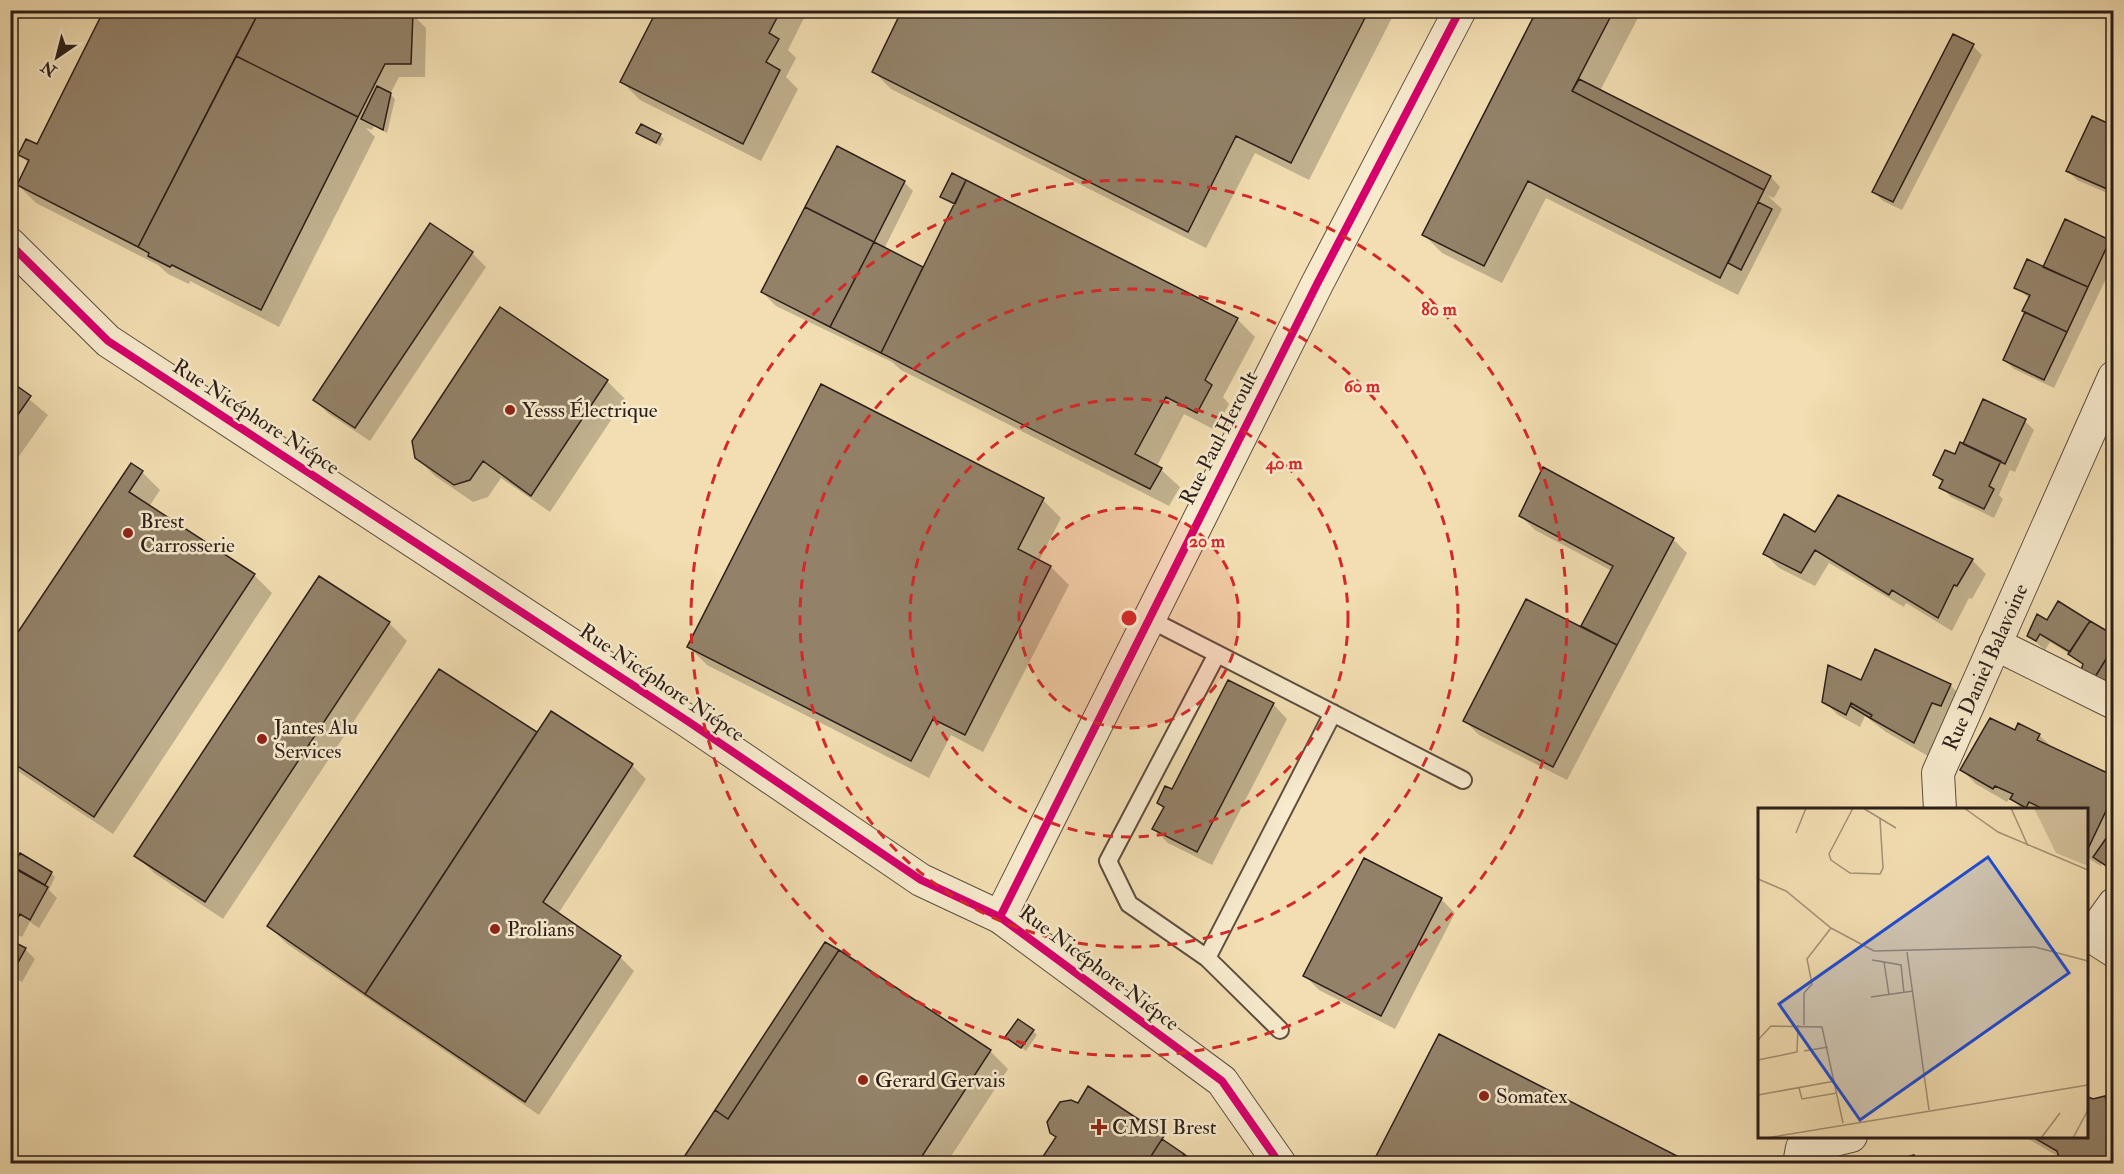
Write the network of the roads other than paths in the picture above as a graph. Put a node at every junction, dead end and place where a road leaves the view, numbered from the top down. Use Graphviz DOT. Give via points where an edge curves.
graph roads {
  1 [pos="1460,10"];
  2 [pos="10,244"];
  3 [pos="2112,382"];
  4 [pos="1149,619"];
  5 [pos="1995,644"];
  6 [pos="1217,654"];
  7 [pos="2114,703"];
  8 [pos="1333,713"];
  9 [pos="1463,780"];
  10 [pos="1940,808"];
  11 [pos="2114,904"];
  12 [pos="1000,917"];
  13 [pos="2097,940"];
  14 [pos="1207,958"];
  15 [pos="1280,1030"];
  16 [pos="1847,1138"];
  17 [pos="1280,1164"];
  18 [pos="1798,1164"];
  1 -- 4 [label="street, Rue Paul Heroult"];
  2 -- 12 [label="street, Rue Nicéphore Niépce" via="108,341 679,715 921,880"];
  3 -- 5 [label="street, Rue Daniel Balavoine"];
  4 -- 6 [label="lane"];
  4 -- 12 [label="street, Rue Paul Heroult"];
  5 -- 7 [label="street"];
  5 -- 10 [label="street, Rue Daniel Balavoine" via="1938,773"];
  6 -- 8 [label="lane"];
  6 -- 14 [label="lane" via="1108,861 1129,903"];
  8 -- 9 [label="lane"];
  8 -- 14 [label="lane"];
  11 -- 13 [label="street"];
  12 -- 17 [label="street, Rue Nicéphore Niépce" via="1222,1081"];
  14 -- 15 [label="lane"];
  16 -- 18 [label="street" via="1802,1148"];
}
